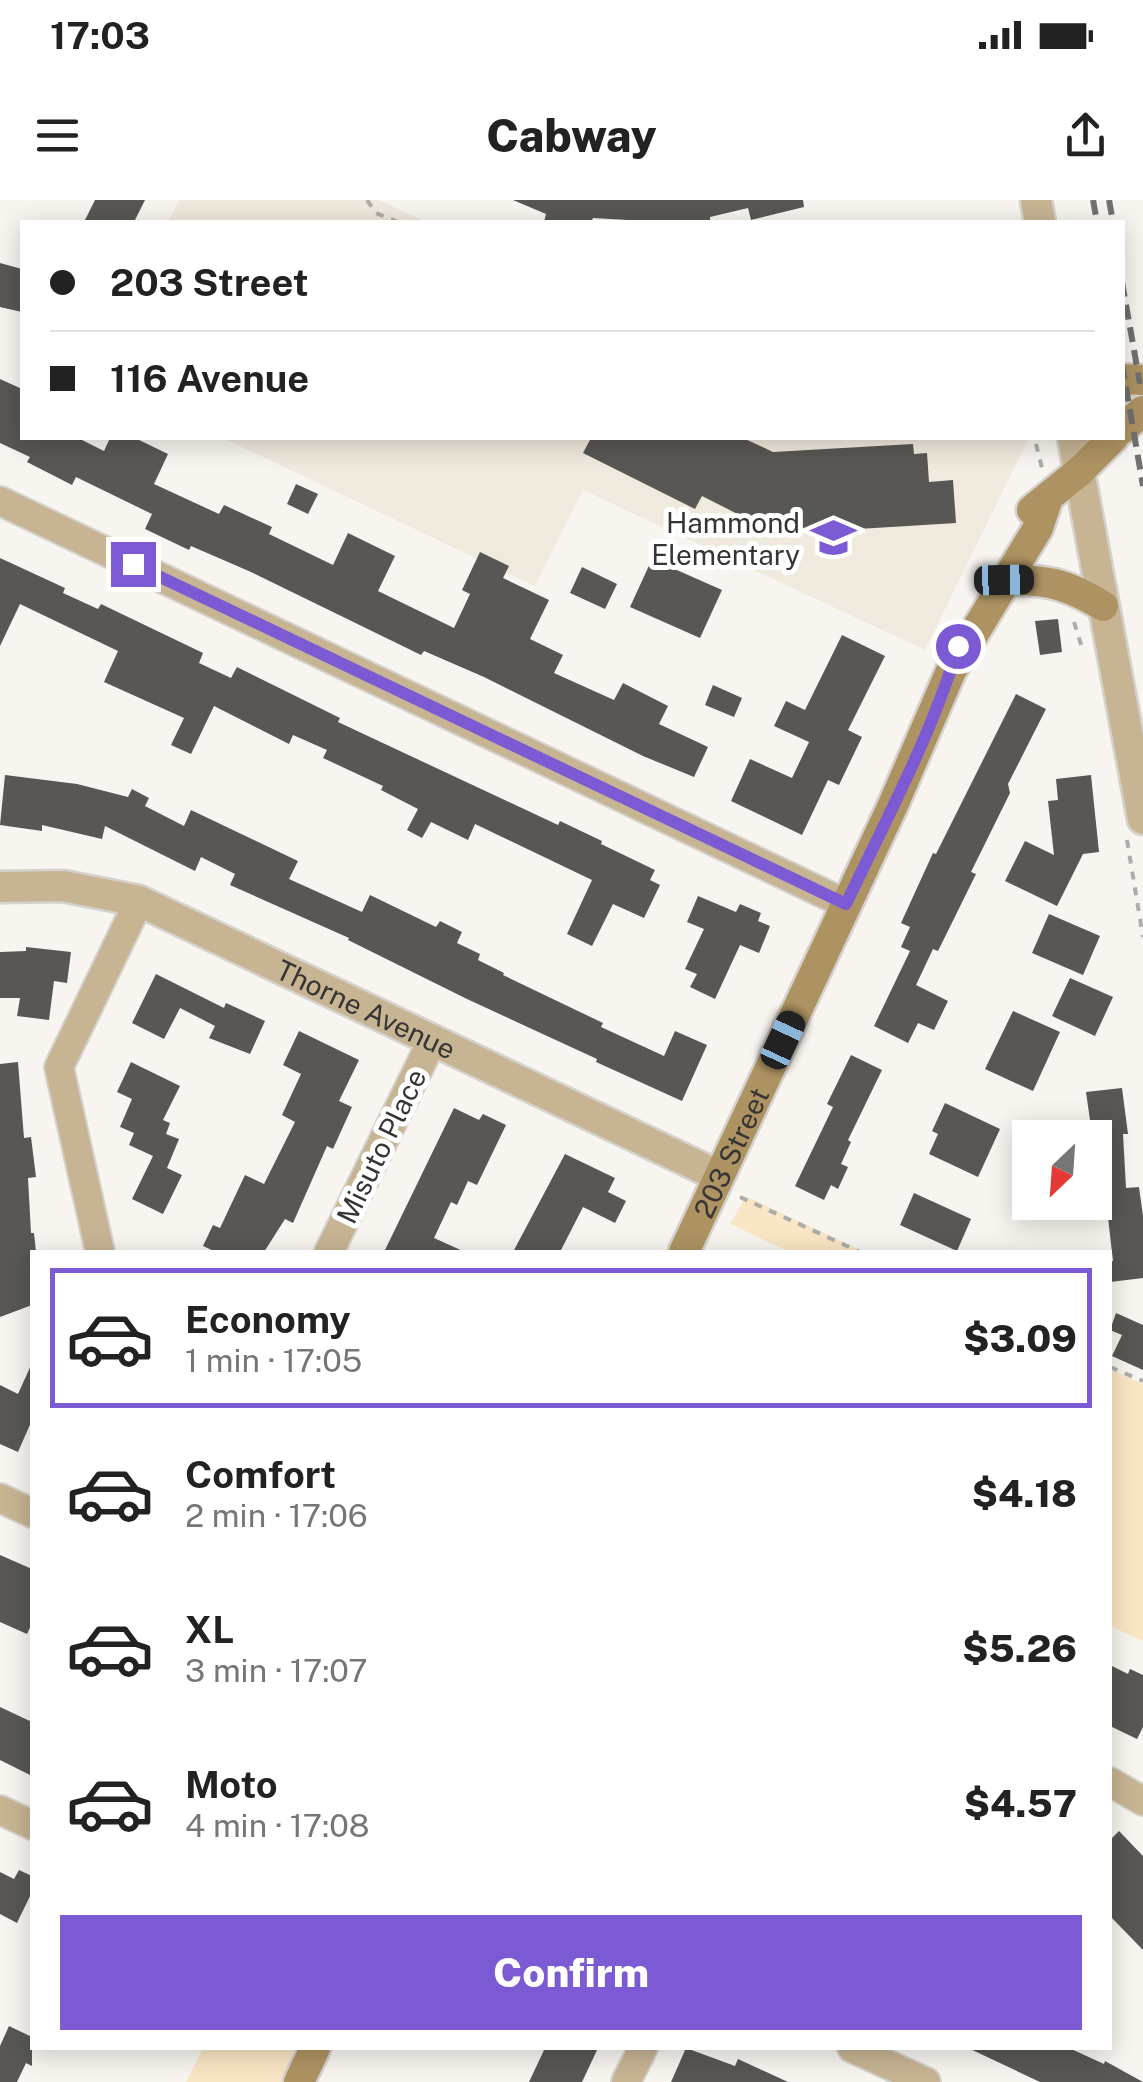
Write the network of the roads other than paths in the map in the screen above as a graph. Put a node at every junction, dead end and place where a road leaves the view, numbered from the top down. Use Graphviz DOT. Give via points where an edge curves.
graph roads {
  1 [pos="1074,440"];
  2 [pos="1112,440"];
  3 [pos="1080,472"];
  4 [pos="1048,498"];
  5 [pos="0,501"];
  6 [pos="1004,580"];
  7 [pos="1103,606"];
  8 [pos="951,670"];
  9 [pos="1143,819"];
  10 [pos="0,887"];
  11 [pos="139,901"];
  12 [pos="846,904"];
  13 [pos="433,1040"];
  14 [pos="729,1186"];
  15 [pos="100,1250"];
  16 [pos="330,1250"];
  17 [pos="685,1250"];
  18 [pos="0,1498"];
  19 [pos="30,1513"];
  20 [pos="1112,1783"];
  21 [pos="1143,1801"];
  22 [pos="0,1810"];
  23 [pos="30,1824"];
  24 [pos="314,2050"];
  25 [pos="642,2050"];
  26 [pos="856,2050"];
  27 [pos="299,2082"];
  28 [pos="626,2082"];
  29 [pos="926,2082"];
  1 -- 3 [label="street"];
  2 -- 3 [label="main road, 203 Street"];
  3 -- 4 [label="main road, 203 Street"];
  3 -- 7 [label="street"];
  4 -- 6 [label="main road, 203 Street" via="1038,528"];
  4 -- 8 [label="main road, 203 Street" via="1009,536 984,579"];
  5 -- 12 [label="street"];
  6 -- 7 [label="main road" via="1056,582"];
  6 -- 8 [label="main road, 203 Street"];
  7 -- 9 [label="street"];
  8 -- 12 [label="main road, 203 Street"];
  10 -- 11 [label="street, Thorne Avenue" via="63,886"];
  11 -- 13 [label="street, Thorne Avenue"];
  11 -- 15 [label="street" via="59,1067"];
  12 -- 14 [label="main road, 203 Street"];
  13 -- 14 [label="street, Thorne Avenue"];
  13 -- 16 [label="street, Misuto Place"];
  14 -- 17 [label="main road, 203 Street"];
  18 -- 19 [label="street"];
  20 -- 21 [label="street"];
  22 -- 23 [label="street"];
  24 -- 27 [label="main road"];
  25 -- 28 [label="street"];
  26 -- 29 [label="street"];
}
